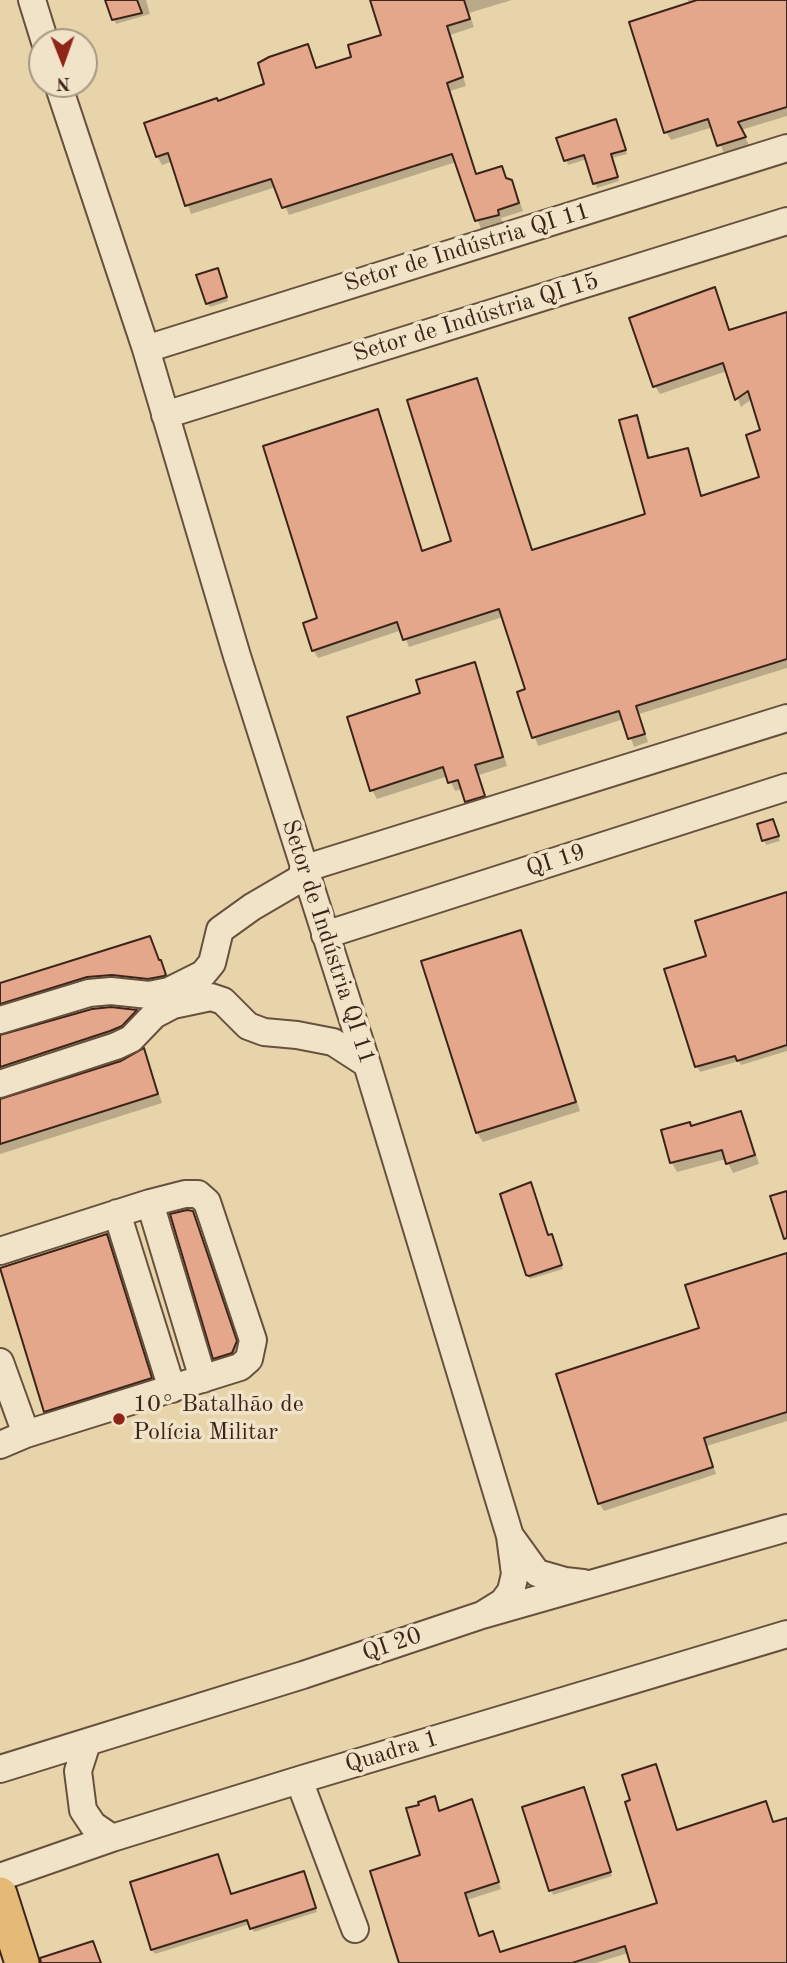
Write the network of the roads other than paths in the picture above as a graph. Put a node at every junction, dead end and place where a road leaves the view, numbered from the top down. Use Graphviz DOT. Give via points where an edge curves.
graph roads {
  1 [pos="32,0"];
  2 [pos="41,28"];
  3 [pos="63,98"];
  4 [pos="787,148"];
  5 [pos="787,221"];
  6 [pos="146,349"];
  7 [pos="165,415"];
  8 [pos="787,719"];
  9 [pos="787,787"];
  10 [pos="304,872"];
  11 [pos="325,935"];
  12 [pos="0,1020"];
  13 [pos="367,1064"];
  14 [pos="0,1084"];
  15 [pos="150,1203"];
  16 [pos="117,1213"];
  17 [pos="0,1251"];
  18 [pos="0,1362"];
  19 [pos="203,1378"];
  20 [pos="172,1389"];
  21 [pos="26,1434"];
  22 [pos="0,1445"];
  23 [pos="787,1528"];
  24 [pos="510,1536"];
  25 [pos="590,1584"];
  26 [pos="482,1615"];
  27 [pos="787,1634"];
  28 [pos="87,1744"];
  29 [pos="0,1769"];
  30 [pos="299,1780"];
  31 [pos="112,1838"];
  32 [pos="0,1877"];
  33 [pos="0,1894"];
  34 [pos="355,1929"];
  35 [pos="22,1963"];
  1 -- 2 [label="street"];
  3 -- 6 [label="street, Setor de Indústria QI 11"];
  4 -- 6 [label="street, Setor de Indústria QI 11"];
  5 -- 7 [label="street, Setor de Indústria QI 15"];
  6 -- 7 [label="street, Setor de Indústria QI 11"];
  7 -- 10 [label="street, Setor de Indústria QI 11"];
  8 -- 10 [label="street"];
  9 -- 11 [label="street, QI 19"];
  10 -- 11 [label="street, Setor de Indústria QI 11"];
  10 -- 12 [label="street" via="220,930 212,963 204,974 169,991 89,993"];
  11 -- 13 [label="street, Setor de Indústria QI 11"];
  13 -- 14 [label="street" via="333,1042 248,1026 223,1001 211,997 173,1005 116,1046"];
  13 -- 24 [label="street, Setor de Indústria QI 11"];
  15 -- 16 [label="street"];
  15 -- 19 [label="street"];
  15 -- 19 [label="street" via="184,1194 198,1194 207,1202 253,1340 249,1359 240,1367"];
  16 -- 17 [label="street"];
  16 -- 20 [label="street"];
  18 -- 21 [label="street"];
  19 -- 20 [label="street"];
  20 -- 21 [label="street"];
  21 -- 22 [label="street"];
  23 -- 25 [label="street, QI 20"];
  24 -- 25 [label="street" via="537,1573"];
  24 -- 26 [label="street" via="515,1574 511,1591"];
  25 -- 26 [label="street, QI 20"];
  26 -- 28 [label="street, QI 20"];
  27 -- 30 [label="street, Quadra 1"];
  28 -- 29 [label="street, QI 20"];
  28 -- 31 [label="street" via="78,1771 83,1810 93,1825"];
  30 -- 31 [label="street, Quadra 1"];
  30 -- 34 [label="street"];
  31 -- 32 [label="street, Quadra 1"];
  33 -- 35 [label="main road"];
}
